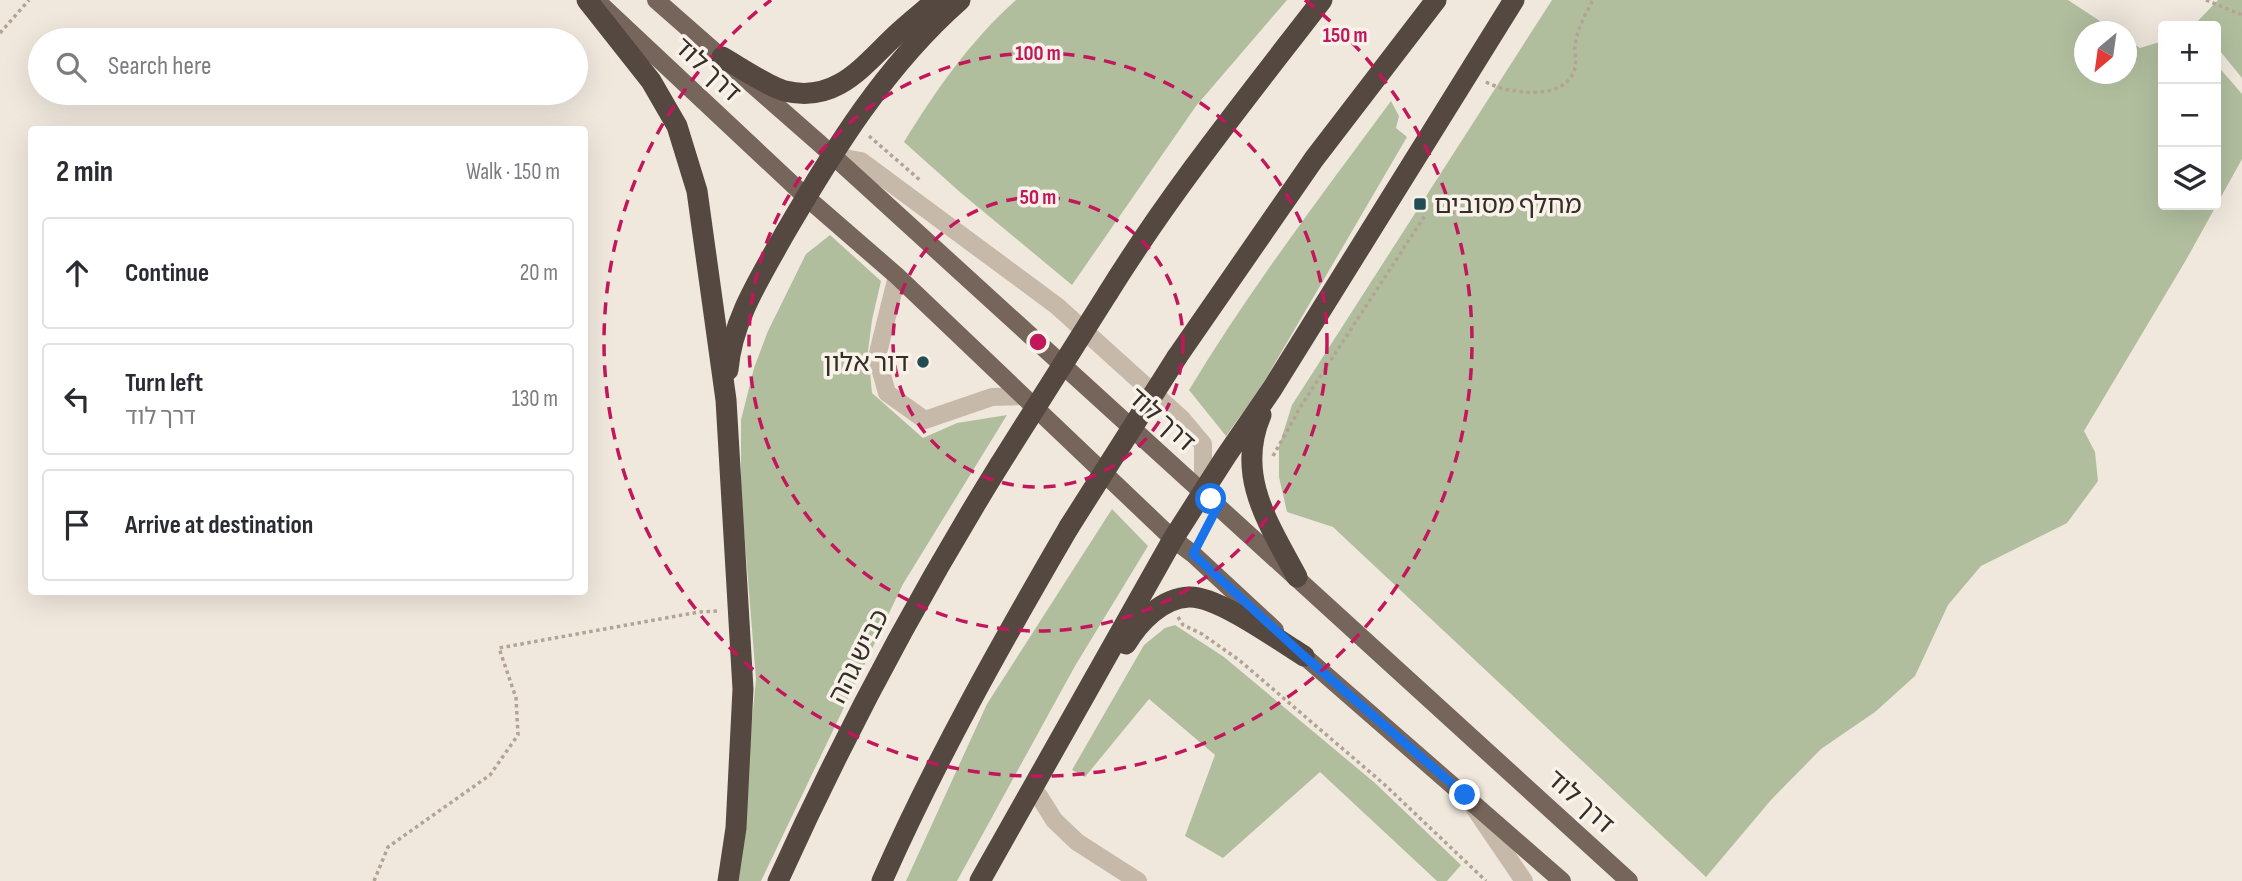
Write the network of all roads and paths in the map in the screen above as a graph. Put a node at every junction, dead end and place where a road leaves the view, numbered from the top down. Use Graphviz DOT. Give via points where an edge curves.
graph roads {
  1 [pos="29,0"];
  2 [pos="587,0"];
  3 [pos="596,0"];
  4 [pos="656,0"];
  5 [pos="936,0"];
  6 [pos="960,0"];
  7 [pos="1322,0"];
  8 [pos="1436,0"];
  9 [pos="1514,0"];
  10 [pos="1593,0"];
  11 [pos="2206,0"];
  12 [pos="2242,15"];
  13 [pos="0,33"];
  14 [pos="722,57"];
  15 [pos="1468,74"];
  16 [pos="833,156"];
  17 [pos="806,197"];
  18 [pos="1426,214"];
  19 [pos="897,276"];
  20 [pos="1272,389"];
  21 [pos="1023,397"];
  22 [pos="726,400"];
  23 [pos="1255,488"];
  24 [pos="1211,499"];
  25 [pos="1173,540"];
  26 [pos="1193,554"];
  27 [pos="1297,577"];
  28 [pos="737,610"];
  29 [pos="1304,656"];
  30 [pos="1465,795"];
  31 [pos="1039,796"];
  32 [pos="374,881"];
  33 [pos="728,881"];
  34 [pos="778,881"];
  35 [pos="882,881"];
  36 [pos="981,881"];
  37 [pos="1138,881"];
  38 [pos="1524,881"];
  39 [pos="1562,881"];
  40 [pos="1629,881"];
  1 -- 13 [label="path"];
  2 -- 22 [label="highway" via="651,81 677,126 697,191"];
  3 -- 17 [label="main road, דרך לוד"];
  4 -- 14 [label="main road, דרך לוד"];
  5 -- 14 [label="highway" via="849,80 811,94 783,90"];
  6 -- 16 [label="highway" via="875,92"];
  7 -- 34 [label="highway, כביש גהה, bridge" via="1136,248 1000,464 910,617"];
  8 -- 35 [label="highway, bridge" via="1314,159 1177,357 1069,527 954,733"];
  9 -- 15 [label="highway"];
  10 -- 15 [label="path" via="1577,32 1575,69 1555,89 1537,94 1499,89"];
  11 -- 12 [label="path"];
  14 -- 16 [label="main road, דרך לוד"];
  15 -- 20 [label="highway"];
  16 -- 17 [label="highway"];
  16 -- 24 [label="main road, דרך לוד"];
  16 -- 24 [label="lane" via="861,161 1057,306 1182,419 1203,444"];
  17 -- 19 [label="main road, דרך לוד"];
  17 -- 22 [label="highway" via="738,323"];
  18 -- 23 [label="path" via="1301,406"];
  19 -- 21 [label="main road, דרך לוד"];
  19 -- 21 [label="lane" via="877,357 887,393 925,420 992,397"];
  20 -- 23 [label="highway" via="1252,447"];
  20 -- 24 [label="highway"];
  21 -- 25 [label="main road, דרך לוד"];
  22 -- 28 [label="highway"];
  23 -- 27 [label="highway"];
  24 -- 25 [label="highway"];
  24 -- 26 [label="path"];
  24 -- 27 [label="main road, דרך לוד"];
  25 -- 26 [label="main road, דרך לוד"];
  25 -- 36 [label="highway"];
  26 -- 29 [label="main road, דרך לוד"];
  27 -- 40 [label="main road, דרך לוד"];
  28 -- 32 [label="path" via="699,612 499,648 516,698 518,735 490,775 388,847"];
  28 -- 33 [label="highway" via="743,689 736,828"];
  29 -- 30 [label="main road, דרך לוד"];
  29 -- 31 [label="highway" via="1228,609 1192,597 1174,599 1134,631"];
  30 -- 38 [label="lane"];
  30 -- 39 [label="main road, דרך לוד"];
  31 -- 36 [label="highway"];
  31 -- 37 [label="lane" via="1070,836"];
}
